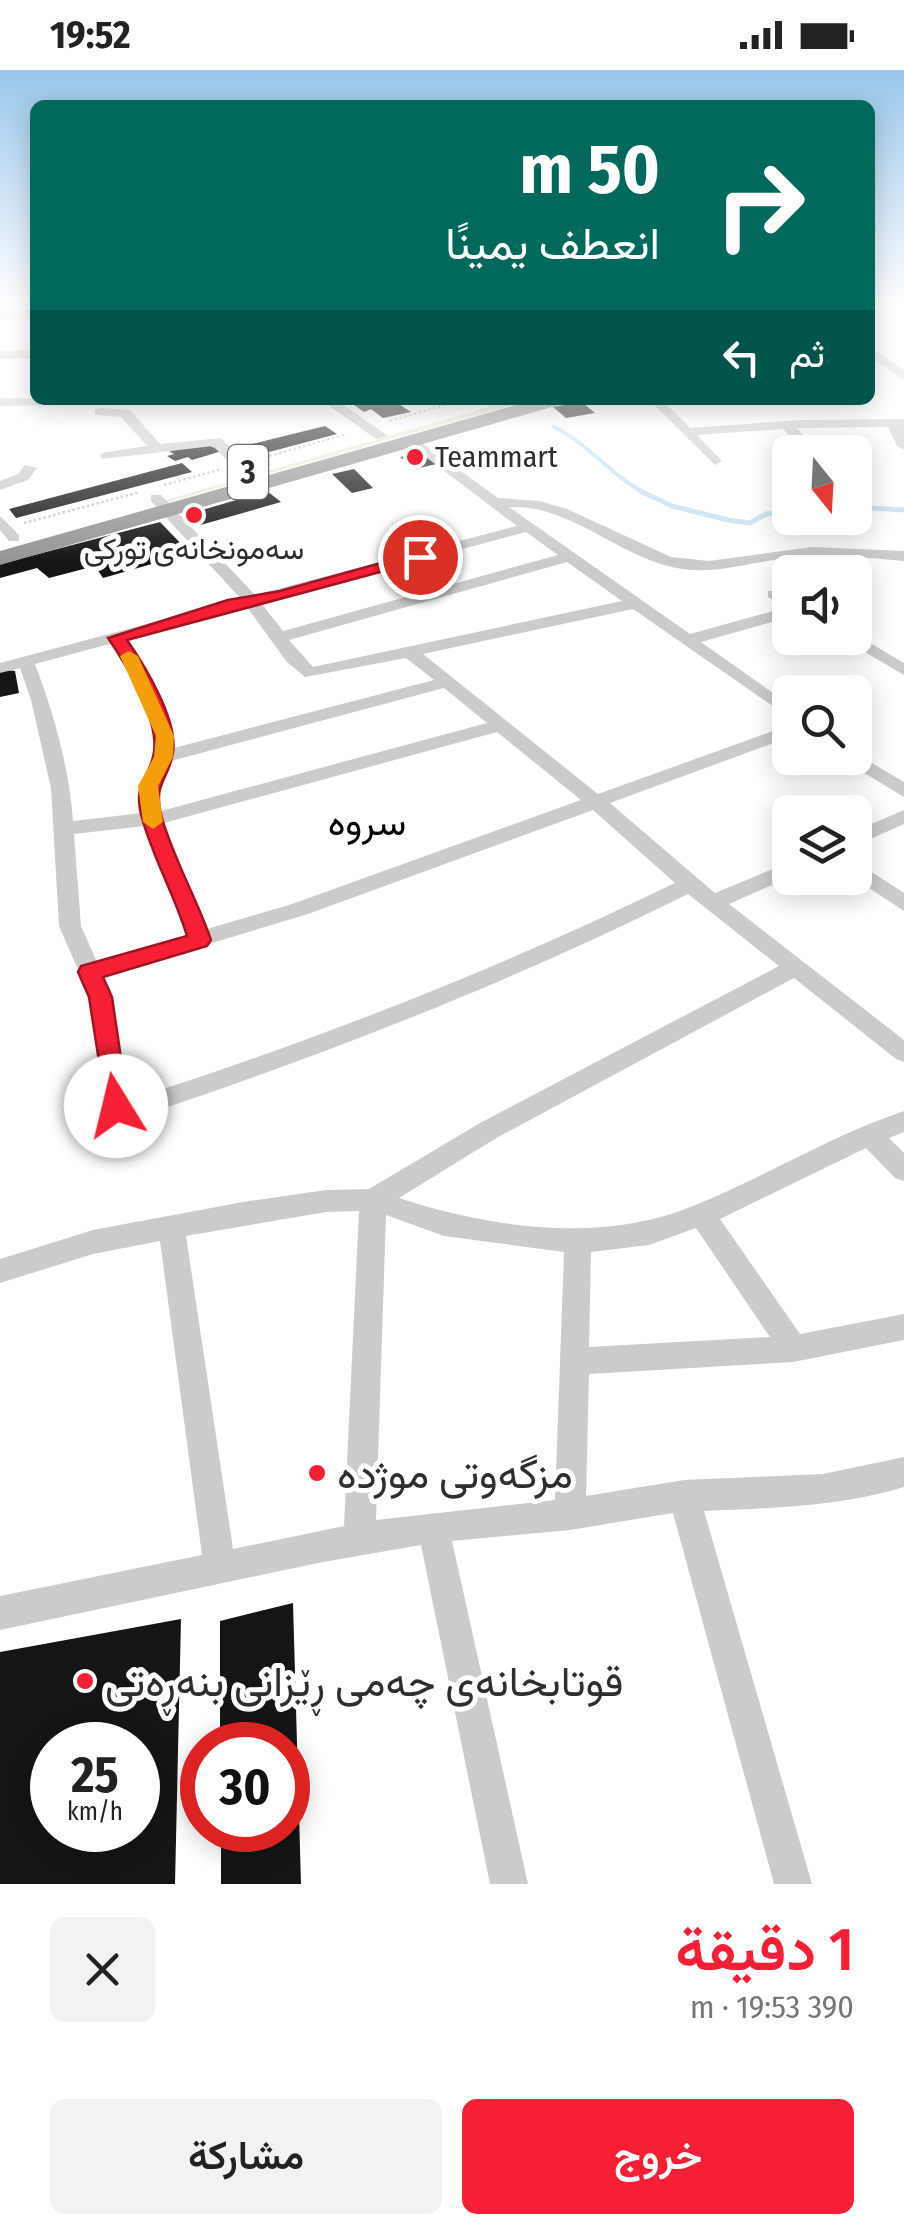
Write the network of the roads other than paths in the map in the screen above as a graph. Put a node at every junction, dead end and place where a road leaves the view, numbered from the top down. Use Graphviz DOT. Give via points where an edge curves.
graph roads {
  1 [pos="0,402"];
  2 [pos="30,402"];
  3 [pos="335,405"];
  4 [pos="480,405"];
  5 [pos="538,405"];
  6 [pos="660,405"];
  7 [pos="64,414"];
  8 [pos="898,423"];
  9 [pos="786,425"];
  10 [pos="686,432"];
  11 [pos="796,435"];
  12 [pos="382,436"];
  13 [pos="414,442"];
  14 [pos="904,446"];
  15 [pos="156,448"];
  16 [pos="106,456"];
  17 [pos="714,461"];
  18 [pos="30,468"];
  19 [pos="247,472"];
  20 [pos="0,486"];
  21 [pos="494,503"];
  22 [pos="162,505"];
  23 [pos="0,520"];
  24 [pos="529,527"];
  25 [pos="7,540"];
  26 [pos="571,556"];
  27 [pos="904,556"];
  28 [pos="0,558"];
  29 [pos="253,600"];
  30 [pos="638,602"];
  31 [pos="772,617"];
  32 [pos="279,637"];
  33 [pos="117,638"];
  34 [pos="688,640"];
  35 [pos="872,651"];
  36 [pos="411,653"];
  37 [pos="26,662"];
  38 [pos="0,668"];
  39 [pos="904,670"];
  40 [pos="444,683"];
  41 [pos="772,700"];
  42 [pos="497,726"];
  43 [pos="772,738"];
  44 [pos="164,757"];
  45 [pos="872,770"];
  46 [pos="904,791"];
  47 [pos="597,803"];
  48 [pos="904,816"];
  49 [pos="152,818"];
  50 [pos="64,829"];
  51 [pos="872,832"];
  52 [pos="772,877"];
  53 [pos="872,880"];
  54 [pos="690,884"];
  55 [pos="713,902"];
  56 [pos="904,904"];
  57 [pos="200,940"];
  58 [pos="795,968"];
  59 [pos="90,972"];
  60 [pos="904,1053"];
  61 [pos="904,1121"];
  62 [pos="870,1136"];
  63 [pos="904,1170"];
  64 [pos="373,1200"];
  65 [pos="702,1216"];
  66 [pos="170,1227"];
  67 [pos="578,1242"];
  68 [pos="0,1271"];
  69 [pos="904,1327"];
  70 [pos="793,1349"];
  71 [pos="574,1360"];
  72 [pos="902,1479"];
  73 [pos="684,1496"];
  74 [pos="570,1514"];
  75 [pos="433,1527"];
  76 [pos="358,1539"];
  77 [pos="220,1568"];
  78 [pos="0,1612"];
  79 [pos="508,1884"];
  80 [pos="792,1884"];
  1 -- 2 [label="street"];
  3 -- 12 [label="street"];
  4 -- 12 [label="highway, 3"];
  5 -- 13 [label="highway, 3"];
  6 -- 10 [label="street"];
  7 -- 15 [label="street" via="124,413"];
  8 -- 9 [label="street"];
  8 -- 14 [label="street"];
  9 -- 10 [label="street"];
  9 -- 11 [label="street"];
  10 -- 17 [label="street"];
  12 -- 19 [label="highway, 3"];
  13 -- 21 [label="street"];
  13 -- 22 [label="highway, 3"];
  15 -- 16 [label="street"];
  15 -- 19 [label="street" via="216,441"];
  18 -- 20 [label="street"];
  19 -- 22 [label="highway, 3"];
  21 -- 24 [label="street"];
  21 -- 27 [label="street" via="553,508 688,565 851,550"];
  22 -- 25 [label="highway, 3"];
  22 -- 28 [label="highway, 3"];
  22 -- 29 [label="street"];
  23 -- 25 [label="street"];
  24 -- 26 [label="street"];
  24 -- 29 [label="street"];
  26 -- 30 [label="street"];
  26 -- 32 [label="street"];
  29 -- 32 [label="street"];
  29 -- 33 [label="street"];
  30 -- 34 [label="street"];
  30 -- 36 [label="street"];
  31 -- 34 [label="street"];
  32 -- 36 [label="street" via="311,673"];
  33 -- 37 [label="street"];
  33 -- 44 [label="street" via="165,736"];
  34 -- 41 [label="street"];
  35 -- 39 [label="street"];
  36 -- 40 [label="street"];
  37 -- 38 [label="street"];
  37 -- 50 [label="street" via="61,788"];
  40 -- 42 [label="street"];
  40 -- 44 [label="street"];
  42 -- 47 [label="street"];
  42 -- 49 [label="street"];
  43 -- 47 [label="street"];
  44 -- 49 [label="street" via="148,786"];
  45 -- 46 [label="street"];
  47 -- 54 [label="street"];
  47 -- 57 [label="street"];
  48 -- 51 [label="street"];
  49 -- 50 [label="street"];
  49 -- 57 [label="street"];
  50 -- 59 [label="street" via="70,926"];
  52 -- 55 [label="street"];
  53 -- 56 [label="street"];
  54 -- 55 [label="street"];
  54 -- 59 [label="street" via="570,946 135,1108 116,1106 101,997"];
  55 -- 58 [label="street"];
  57 -- 59 [label="street"];
  58 -- 60 [label="street"];
  58 -- 64 [label="street" via="489,1130"];
  61 -- 62 [label="street"];
  62 -- 63 [label="street"];
  62 -- 65 [label="street"];
  64 -- 66 [label="street"];
  64 -- 67 [label="street" via="444,1224"];
  64 -- 76 [label="street"];
  65 -- 67 [label="street" via="649,1233"];
  65 -- 70 [label="street"];
  66 -- 68 [label="street"];
  66 -- 77 [label="street"];
  67 -- 71 [label="street"];
  69 -- 70 [label="street"];
  70 -- 71 [label="street"];
  71 -- 74 [label="street"];
  72 -- 73 [label="street" via="799,1494"];
  73 -- 74 [label="street"];
  73 -- 80 [label="street"];
  74 -- 75 [label="street"];
  75 -- 76 [label="street"];
  75 -- 79 [label="street"];
  76 -- 77 [label="street"];
  77 -- 78 [label="street"];
}
